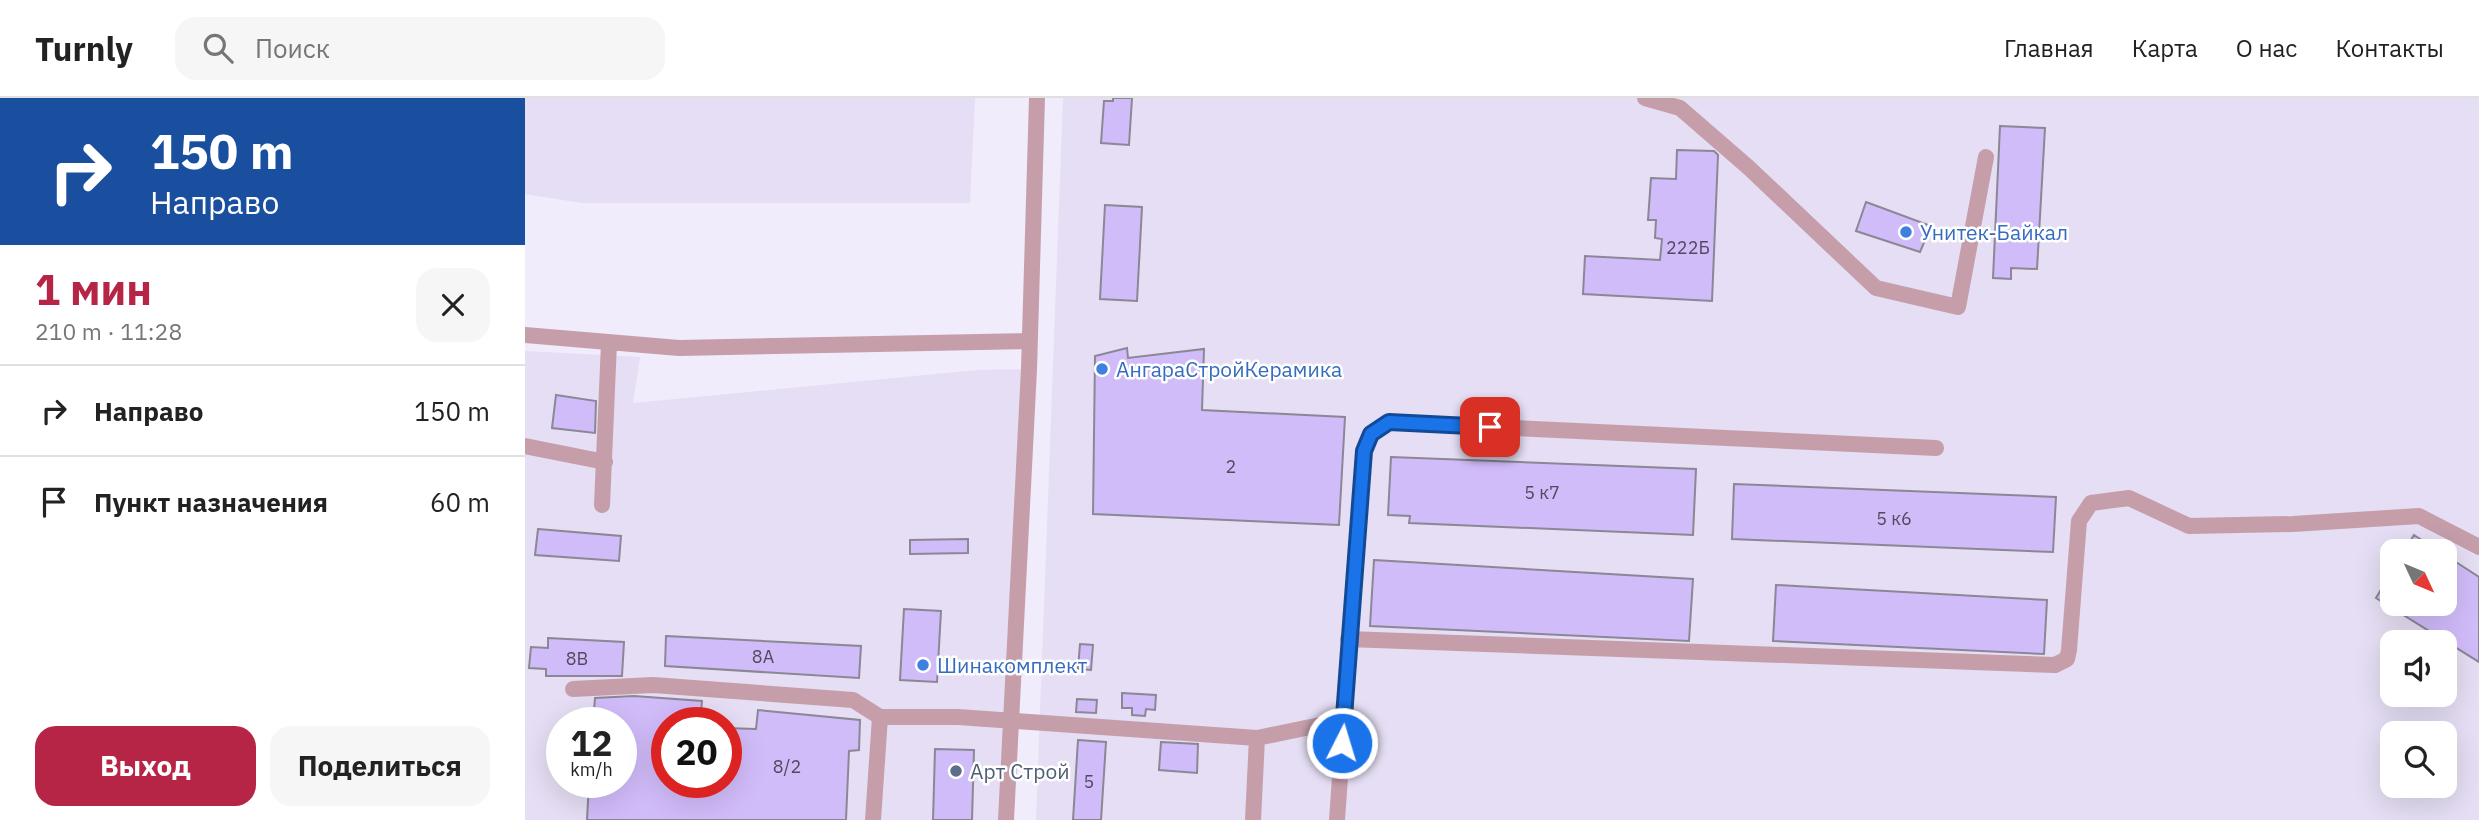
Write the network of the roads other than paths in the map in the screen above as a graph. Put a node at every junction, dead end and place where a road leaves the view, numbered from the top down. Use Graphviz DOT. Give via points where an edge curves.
graph roads {
  1 [pos="1037,98"];
  2 [pos="1645,98"];
  3 [pos="1986,157"];
  4 [pos="525,335"];
  5 [pos="1030,341"];
  6 [pos="609,343"];
  7 [pos="525,446"];
  8 [pos="1936,448"];
  9 [pos="605,462"];
  10 [pos="602,505"];
  11 [pos="2479,547"];
  12 [pos="1348,639"];
  13 [pos="573,689"];
  14 [pos="880,718"];
  15 [pos="1011,720"];
  16 [pos="1344,720"];
  17 [pos="1257,738"];
  18 [pos="873,820"];
  19 [pos="1006,820"];
  20 [pos="1253,820"];
  21 [pos="1337,820"];
  1 -- 5 [label="street"];
  2 -- 3 [label="street" via="1679,108 1876,288 1958,307"];
  4 -- 6 [label="street"];
  5 -- 6 [label="street" via="679,348"];
  5 -- 15 [label="street"];
  6 -- 9 [label="street"];
  7 -- 9 [label="street"];
  8 -- 12 [label="street" via="1389,422 1371,434 1364,451"];
  9 -- 10 [label="street"];
  11 -- 12 [label="street" via="2419,516 2189,526 2129,498 2091,503 2078,521 2069,650 2067,659 2055,665"];
  12 -- 16 [label="street"];
  13 -- 14 [label="street" via="653,685 853,700"];
  14 -- 15 [label="street"];
  14 -- 18 [label="street"];
  15 -- 17 [label="street"];
  15 -- 19 [label="street"];
  16 -- 17 [label="street"];
  16 -- 21 [label="street"];
  17 -- 20 [label="street"];
}
